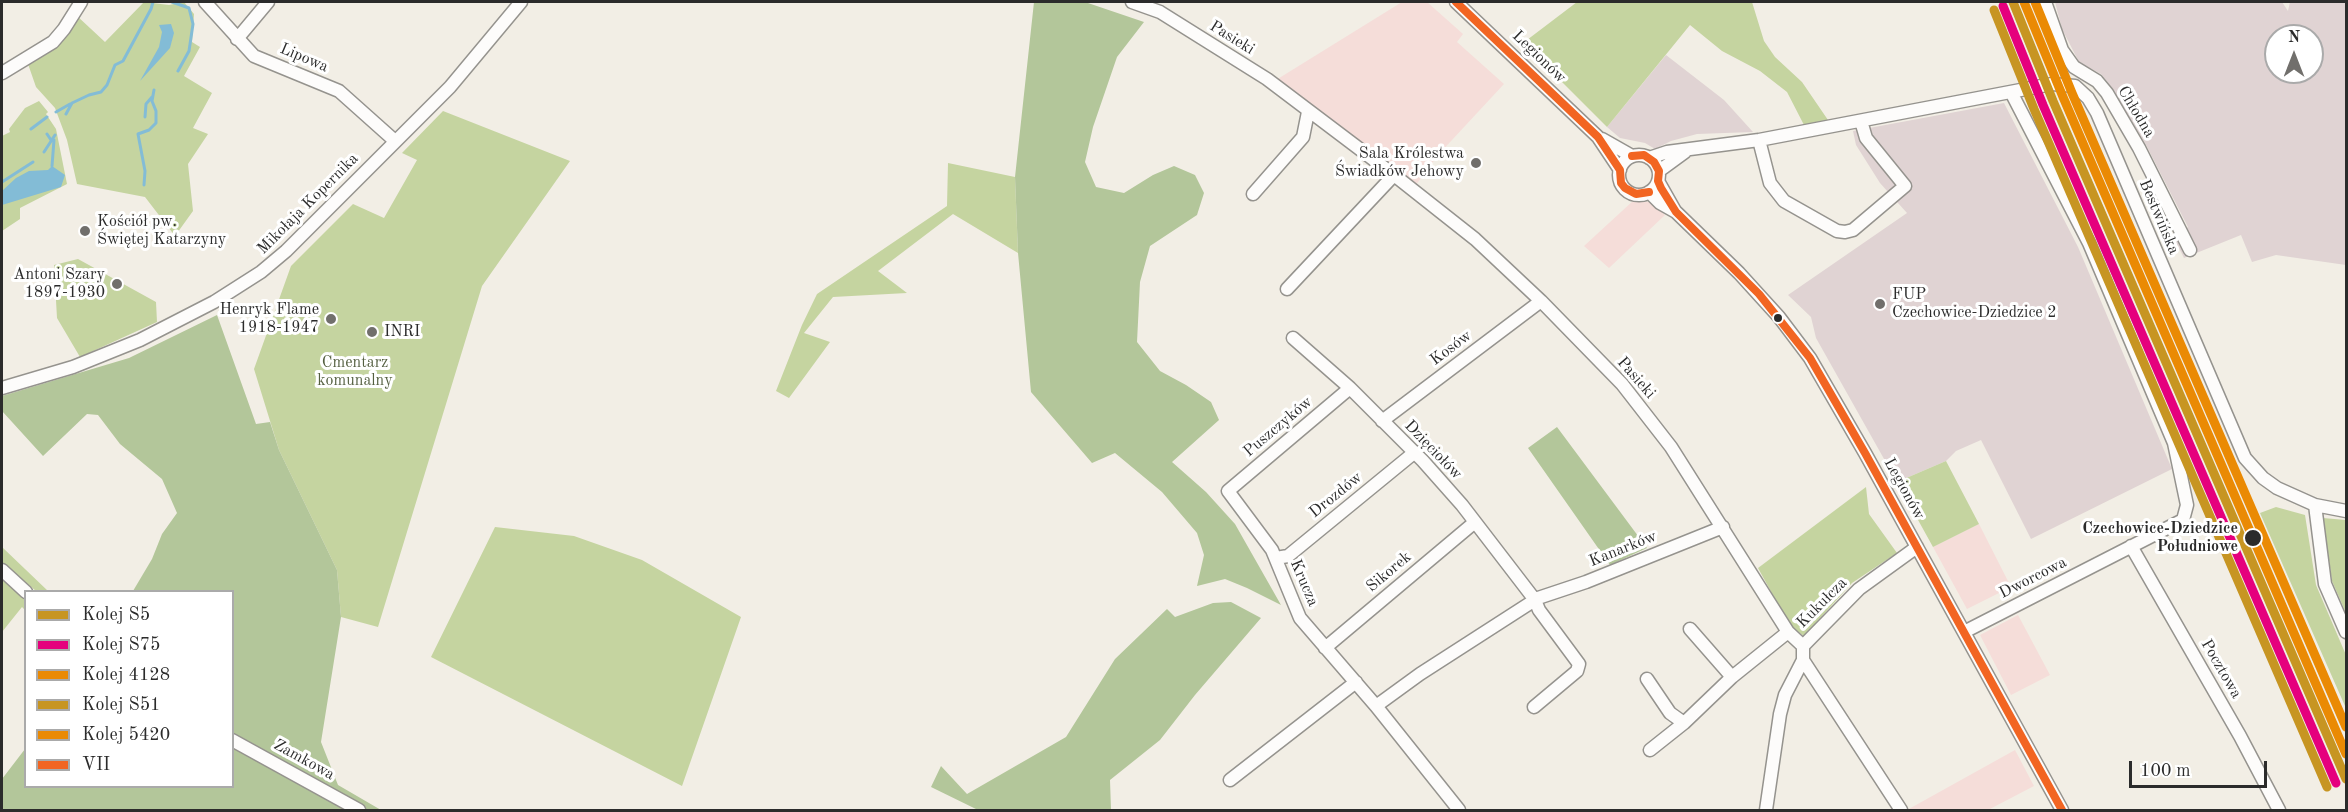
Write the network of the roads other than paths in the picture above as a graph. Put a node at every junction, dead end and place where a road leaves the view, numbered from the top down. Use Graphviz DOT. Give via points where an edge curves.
graph roads {
  1 [pos="81,2"];
  2 [pos="205,2"];
  3 [pos="268,2"];
  4 [pos="521,2"];
  5 [pos="1132,2"];
  6 [pos="1456,2"];
  7 [pos="2045,2"];
  8 [pos="237,39"];
  9 [pos="4,70"];
  10 [pos="2011,92"];
  11 [pos="1308,112"];
  12 [pos="1861,121"];
  13 [pos="1598,137"];
  14 [pos="1759,140"];
  15 [pos="395,141"];
  16 [pos="1689,150"];
  17 [pos="1632,156"];
  18 [pos="1649,158"];
  19 [pos="1620,170"];
  20 [pos="1394,175"];
  21 [pos="1659,176"];
  22 [pos="1649,192"];
  23 [pos="1253,194"];
  24 [pos="1676,212"];
  25 [pos="2190,250"];
  26 [pos="1287,289"];
  27 [pos="1541,301"];
  28 [pos="1293,338"];
  29 [pos="2,388"];
  30 [pos="1350,388"];
  31 [pos="1382,421"];
  32 [pos="1415,452"];
  33 [pos="1228,491"];
  34 [pos="2315,505"];
  35 [pos="2346,511"];
  36 [pos="1474,522"];
  37 [pos="1723,526"];
  38 [pos="2131,546"];
  39 [pos="1917,547"];
  40 [pos="1276,558"];
  41 [pos="2,570"];
  42 [pos="25,590"];
  43 [pos="1535,600"];
  44 [pos="1690,629"];
  45 [pos="1788,632"];
  46 [pos="1964,632"];
  47 [pos="2346,632"];
  48 [pos="1803,646"];
  49 [pos="1325,648"];
  50 [pos="1803,660"];
  51 [pos="1732,677"];
  52 [pos="1647,679"];
  53 [pos="1356,682"];
  54 [pos="1376,706"];
  55 [pos="1534,707"];
  56 [pos="1684,723"];
  57 [pos="234,741"];
  58 [pos="1650,750"];
  59 [pos="1230,780"];
  60 [pos="359,810"];
  61 [pos="1459,810"];
  62 [pos="1766,810"];
  63 [pos="1901,810"];
  64 [pos="2062,810"];
  65 [pos="2279,810"];
  1 -- 9 [label="street" via="53,42"];
  2 -- 8 [label="street, Lipowa"];
  3 -- 8 [label="street"];
  4 -- 15 [label="street, Mikołaja Kopernika" via="450,87"];
  5 -- 11 [label="street, Pasieki" via="1160,12 1268,79"];
  6 -- 13 [label="street, Legionów"];
  7 -- 25 [label="street, Chłodna" via="2062,50 2074,67 2097,81 2107,93"];
  8 -- 15 [label="street, Lipowa" via="254,56 339,91"];
  10 -- 12 [label="street, Bestwińska"];
  10 -- 34 [label="street, Bestwińska" via="2052,84 2075,86 2088,98 2245,458 2277,488"];
  10 -- 38 [label="street, Dworcowa" via="2089,243 2174,443 2187,505 2183,520"];
  11 -- 20 [label="street, Pasieki"];
  11 -- 23 [label="street" via="1303,137"];
  12 -- 14 [label="street, Bestwińska"];
  12 -- 14 [label="street" via="1866,138 1905,186 1853,230 1845,232 1836,231 1784,201 1770,183"];
  13 -- 17 [label="street, Legionów"];
  13 -- 19 [label="street, Legionów"];
  14 -- 16 [label="street, Bestwińska"];
  15 -- 29 [label="street, Mikołaja Kopernika" via="286,251 237,288 111,353"];
  16 -- 18 [label="street, Bestwińska"];
  16 -- 21 [label="street, Bestwińska"];
  17 -- 18 [label="street"];
  17 -- 19 [label="street"];
  18 -- 21 [label="street"];
  19 -- 22 [label="street" via="1625,189 1636,194"];
  20 -- 26 [label="street"];
  20 -- 27 [label="street, Pasieki" via="1475,239"];
  21 -- 22 [label="street"];
  21 -- 24 [label="street, Legionów"];
  22 -- 24 [label="street, Legionów"];
  24 -- 39 [label="street, Legionów" via="1746,280 1798,340"];
  27 -- 31 [label="street, Kosów"];
  27 -- 37 [label="street, Pasieki" via="1629,393 1671,447"];
  28 -- 30 [label="street, Dzięciołów"];
  30 -- 31 [label="street, Dzięciołów"];
  30 -- 33 [label="street, Puszczyków"];
  31 -- 32 [label="street, Dzięciołów"];
  32 -- 36 [label="street, Dzięciołów"];
  32 -- 40 [label="street, Drozdów" via="1288,556"];
  33 -- 40 [label="street, Krucza"];
  34 -- 35 [label="street, Bestwińska"];
  34 -- 47 [label="street" via="2325,584"];
  36 -- 43 [label="street, Dzięciołów"];
  36 -- 49 [label="street, Sikorek"];
  37 -- 43 [label="street, Kanarków"];
  37 -- 45 [label="street, Pasieki"];
  38 -- 46 [label="street, Dworcowa"];
  38 -- 65 [label="street, Pocztowa"];
  39 -- 46 [label="street, Legionów"];
  39 -- 48 [label="street, Kukułcza" via="1858,589"];
  40 -- 49 [label="street, Krucza" via="1300,618"];
  41 -- 42 [label="street"];
  43 -- 54 [label="street, Kanarków"];
  43 -- 55 [label="street" via="1579,664 1577,671"];
  44 -- 51 [label="street"];
  45 -- 48 [label="street, Pasieki"];
  45 -- 51 [label="street"];
  46 -- 64 [label="street, Legionów"];
  48 -- 50 [label="street, Kukułcza"];
  49 -- 53 [label="street, Krucza"];
  50 -- 62 [label="street, Kukułcza" via="1780,714"];
  50 -- 63 [label="street"];
  51 -- 56 [label="street"];
  52 -- 56 [label="street" via="1670,713"];
  53 -- 54 [label="street, Krucza"];
  53 -- 59 [label="street"];
  54 -- 61 [label="street, Krucza"];
  56 -- 58 [label="street"];
  57 -- 60 [label="street, Zamkowa"];
}
